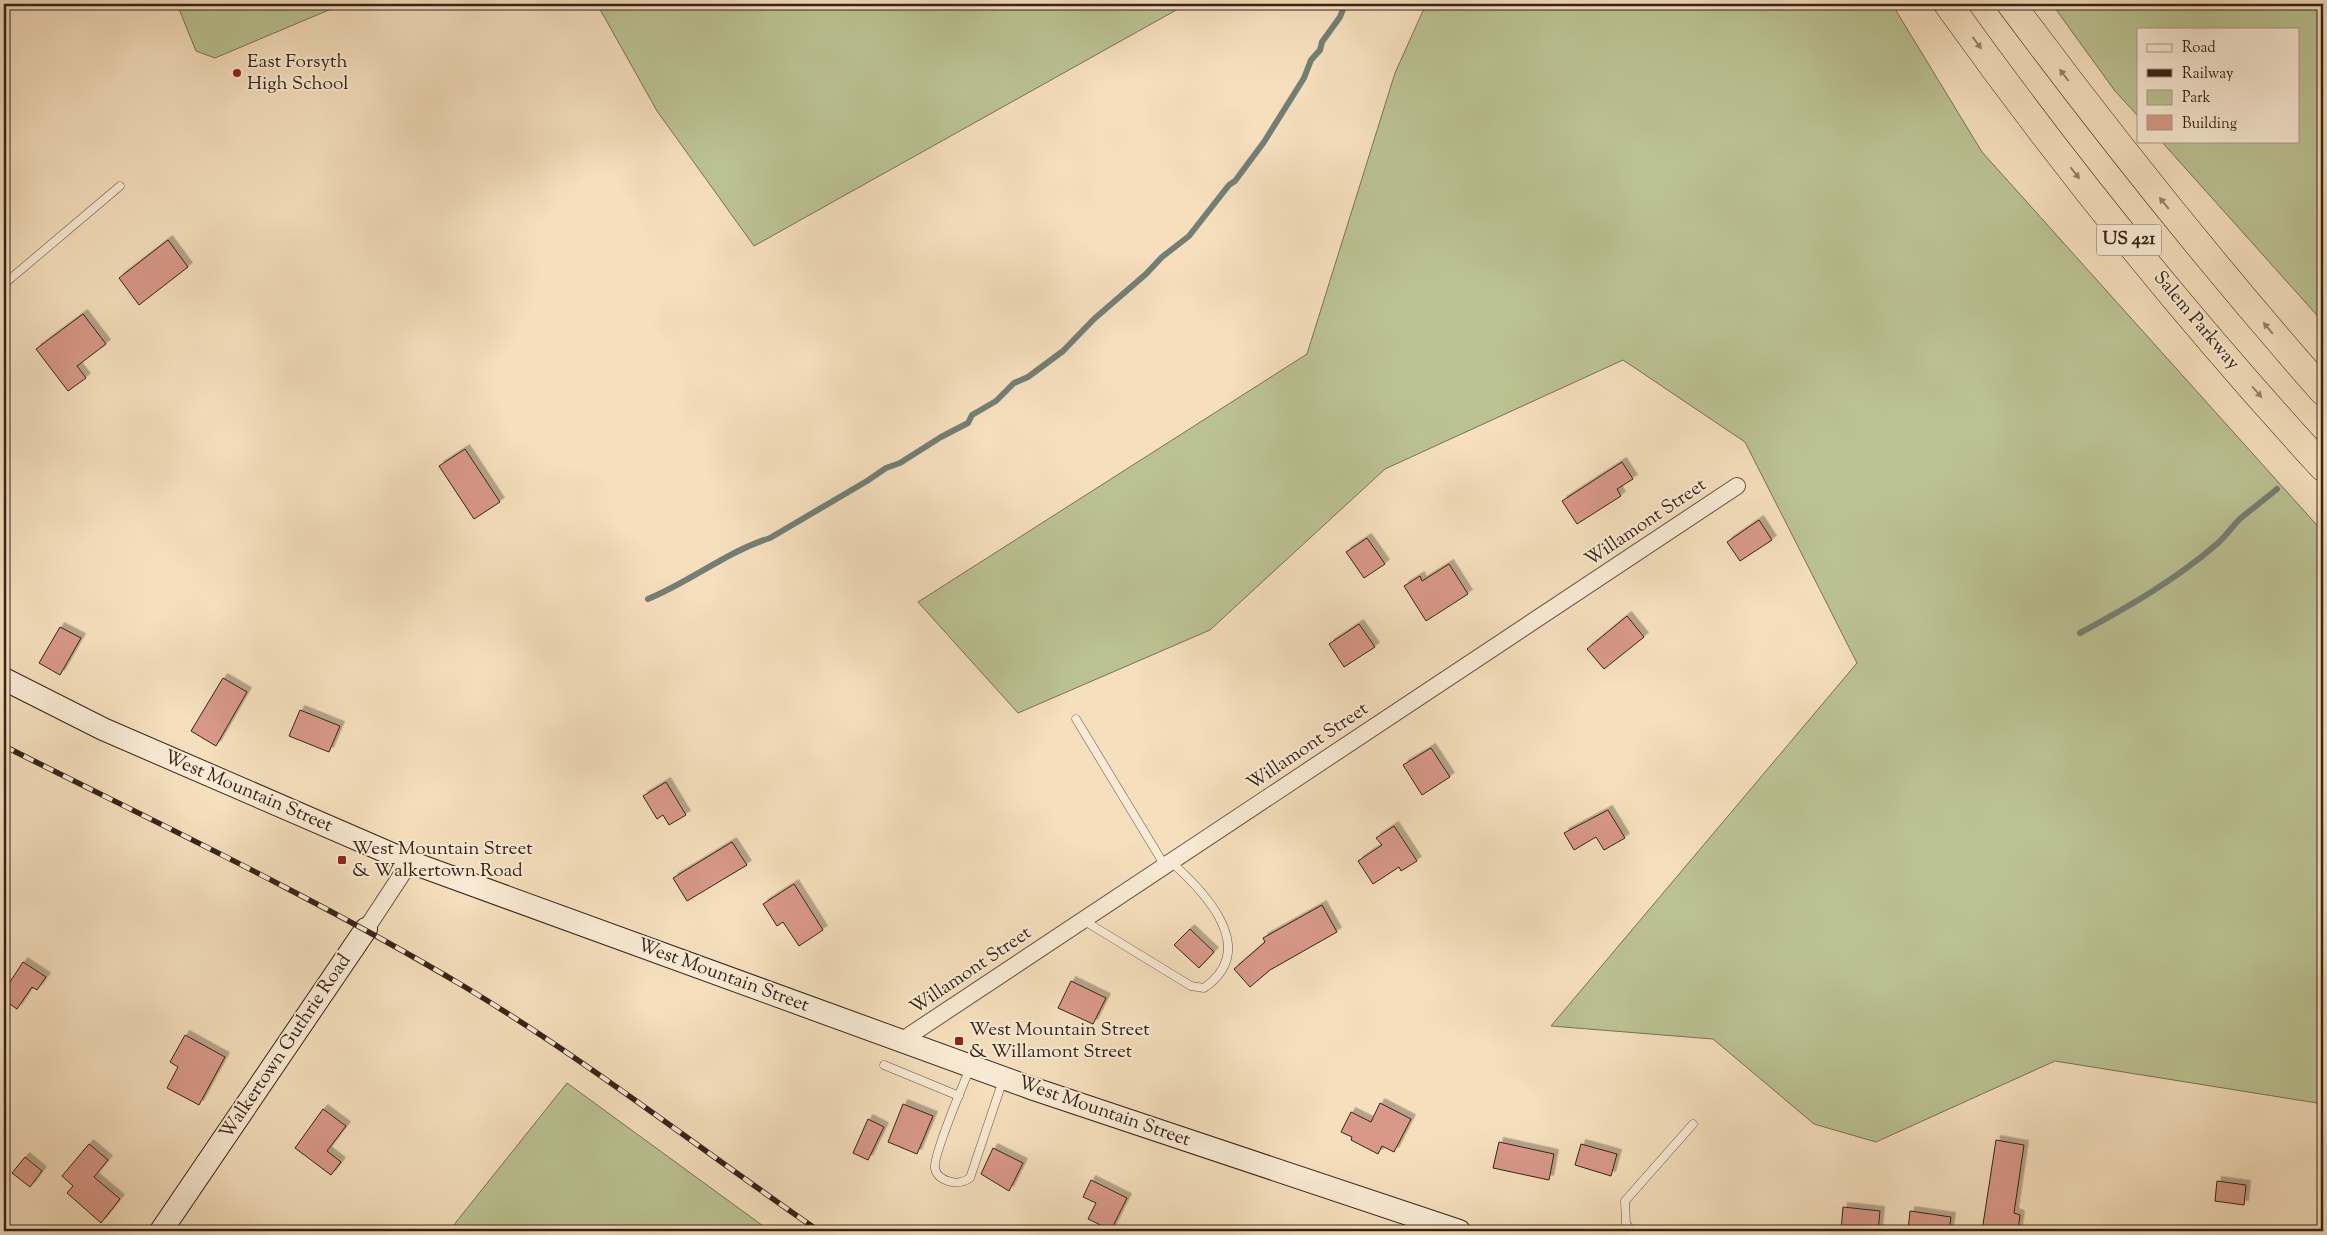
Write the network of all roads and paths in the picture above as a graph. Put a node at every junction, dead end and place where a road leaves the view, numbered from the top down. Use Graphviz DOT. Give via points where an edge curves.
graph roads {
  1 [pos="1948,4"];
  2 [pos="2011,4"];
  3 [pos="120,186"];
  4 [pos="4,284"];
  5 [pos="2323,391"];
  6 [pos="2323,467"];
  7 [pos="1737,486"];
  8 [pos="4,679"];
  9 [pos="1076,718"];
  10 [pos="410,862"];
  11 [pos="1168,864"];
  12 [pos="1084,920"];
  13 [pos="366,929"];
  14 [pos="901,1041"];
  15 [pos="884,1065"];
  16 [pos="970,1066"];
  17 [pos="1004,1078"];
  18 [pos="959,1096"];
  19 [pos="1693,1124"];
  20 [pos="161,1231"];
  21 [pos="1459,1231"];
  22 [pos="1632,1231"];
  1 -- 6 [label="highway, Salem Parkway / US 421, one-way" via="2024,107 2135,247"];
  5 -- 2 [label="highway, US 421, one-way" via="2151,186"];
  3 -- 4 [label="lane"];
  7 -- 11 [label="street, Willamont Street"];
  8 -- 10 [label="main road, West Mountain Street" via="103,729"];
  9 -- 11 [label="lane"];
  10 -- 13 [label="street, Walkertown Guthrie Road"];
  10 -- 14 [label="main road, West Mountain Street"];
  11 -- 12 [label="street, Willamont Street"];
  11 -- 12 [label="lane" via="1203,892 1226,929 1226,959 1219,974 1204,988 1191,986"];
  12 -- 14 [label="street, Willamont Street"];
  13 -- 20 [label="main road, Walkertown Guthrie Road"];
  14 -- 16 [label="main road, West Mountain Street"];
  15 -- 18 [label="lane"];
  16 -- 17 [label="main road, West Mountain Street"];
  16 -- 18 [label="lane"];
  17 -- 18 [label="lane" via="970,1178 957,1184 942,1178 934,1167"];
  17 -- 21 [label="main road, West Mountain Street"];
  19 -- 22 [label="lane" via="1625,1201 1626,1224"];
}
